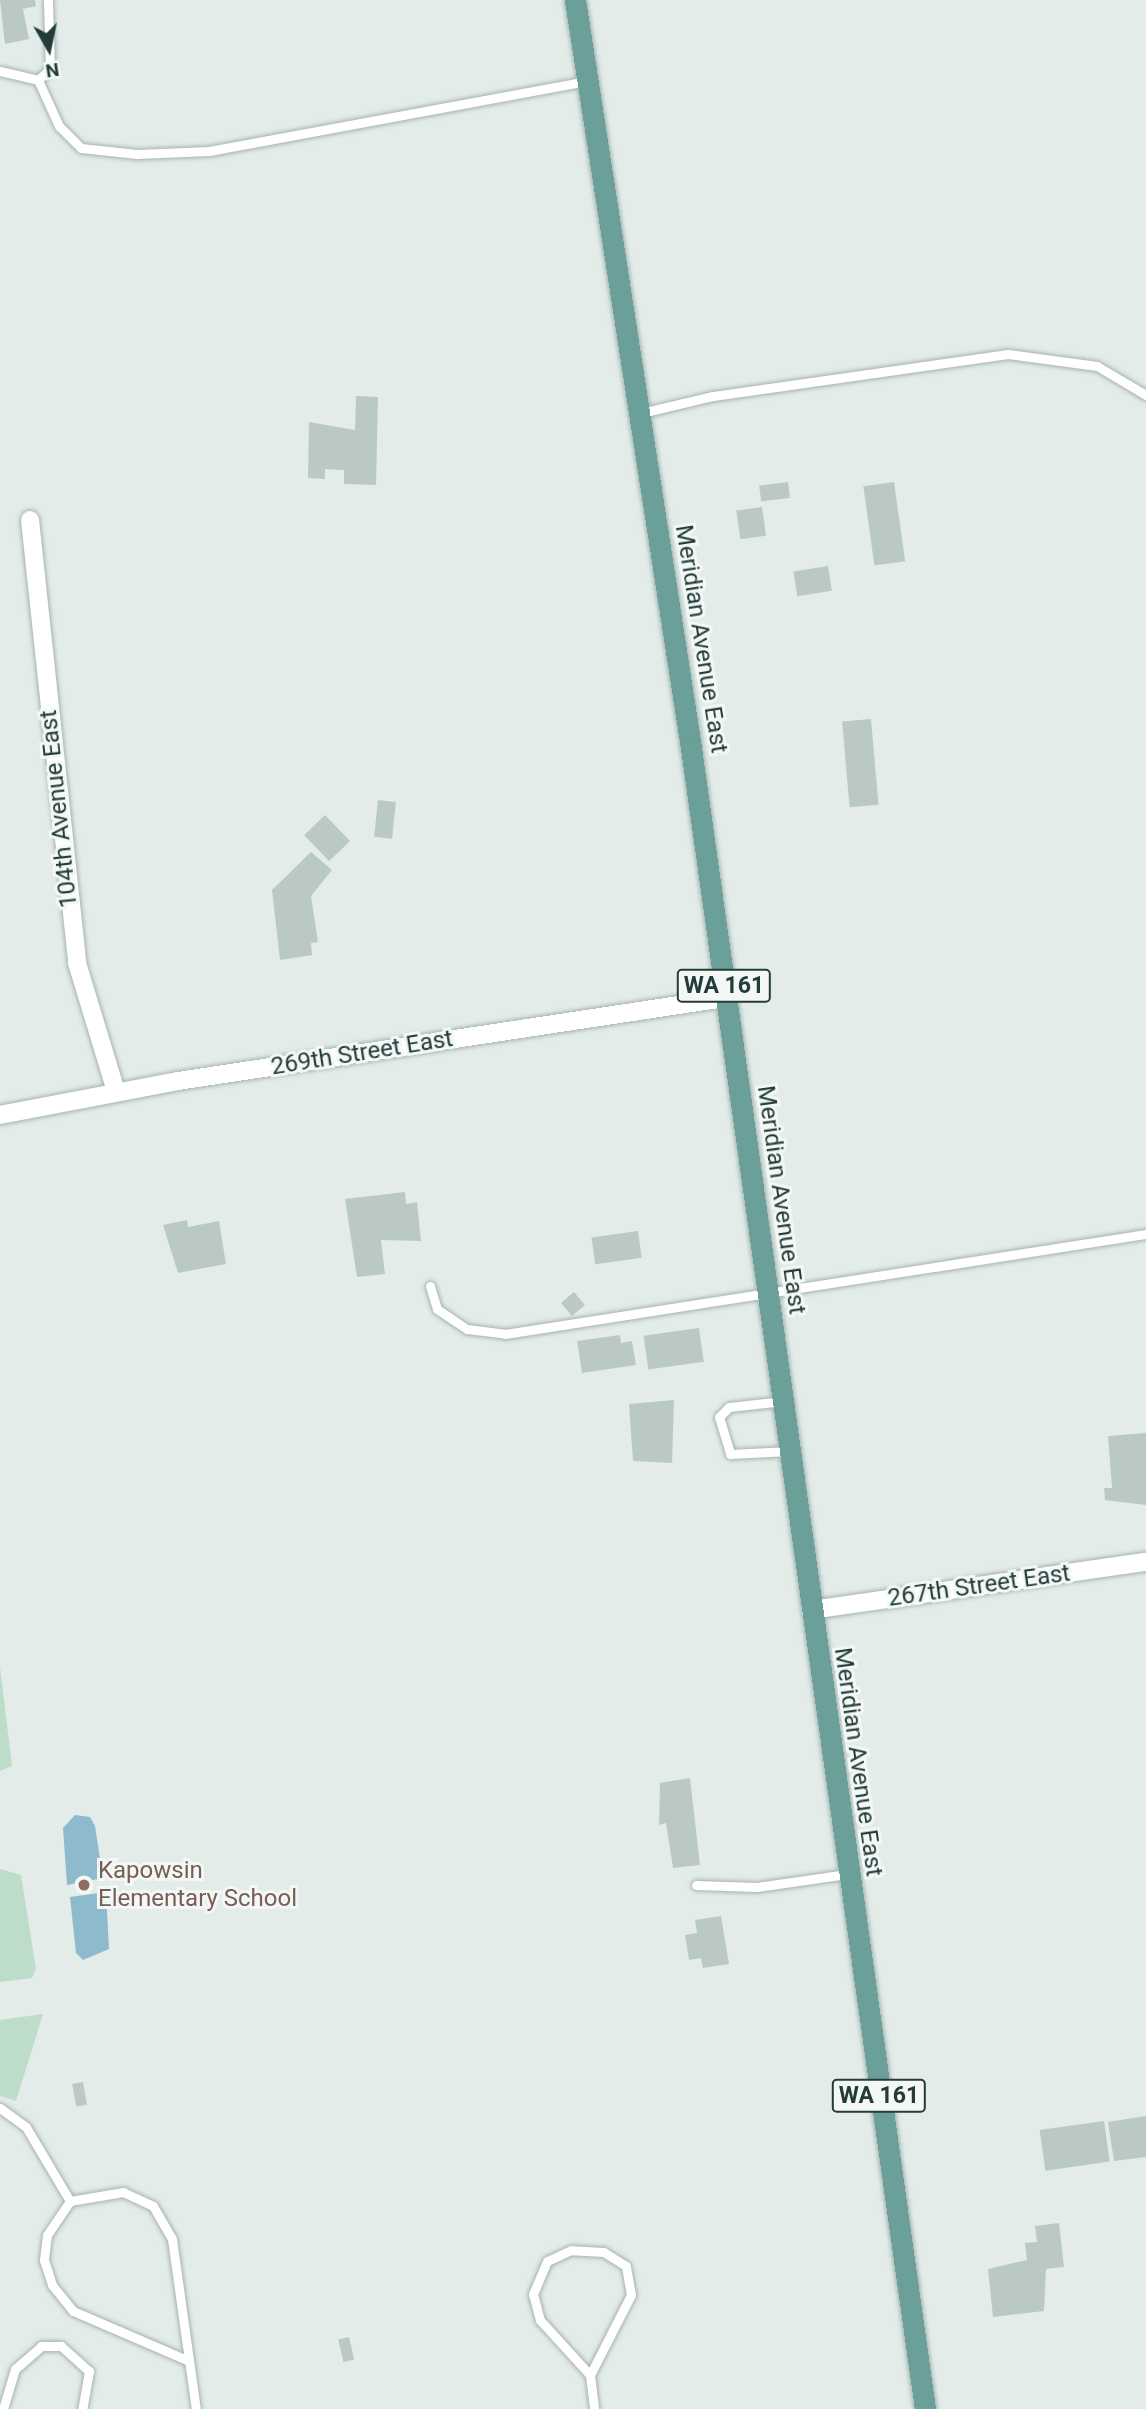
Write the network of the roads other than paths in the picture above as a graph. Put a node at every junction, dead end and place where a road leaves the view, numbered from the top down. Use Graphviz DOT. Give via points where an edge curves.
graph roads {
  1 [pos="48,0"];
  2 [pos="575,0"];
  3 [pos="0,71"];
  4 [pos="38,80"];
  5 [pos="589,81"];
  6 [pos="1146,395"];
  7 [pos="641,412"];
  8 [pos="30,520"];
  9 [pos="725,998"];
  10 [pos="116,1091"];
  11 [pos="0,1115"];
  12 [pos="1146,1234"];
  13 [pos="430,1286"];
  14 [pos="768,1294"];
  15 [pos="783,1401"];
  16 [pos="790,1451"];
  17 [pos="1146,1562"];
  18 [pos="811,1611"];
  19 [pos="847,1874"];
  20 [pos="696,1885"];
  21 [pos="0,2108"];
  22 [pos="71,2202"];
  23 [pos="189,2361"];
  24 [pos="590,2375"];
  25 [pos="3,2409"];
  26 [pos="82,2409"];
  27 [pos="197,2409"];
  28 [pos="594,2409"];
  29 [pos="925,2409"];
  1 -- 4 [label="lane" via="50,69"];
  2 -- 5 [label="main road, Meridian Avenue East / WA 161"];
  3 -- 4 [label="lane"];
  4 -- 5 [label="lane" via="59,126 81,149 137,154 209,151"];
  5 -- 7 [label="main road, Meridian Avenue East / WA 161"];
  6 -- 7 [label="lane" via="1097,366 1007,354 713,396"];
  7 -- 9 [label="main road, Meridian Avenue East / WA 161"];
  8 -- 10 [label="street, 104th Avenue East" via="77,963"];
  9 -- 10 [label="street, 269th Street East"];
  9 -- 14 [label="main road, Meridian Avenue East / WA 161"];
  10 -- 11 [label="street, 269th Street East"];
  12 -- 14 [label="lane"];
  13 -- 14 [label="lane" via="437,1309 457,1322 505,1334"];
  14 -- 15 [label="main road, Meridian Avenue East / WA 161"];
  15 -- 16 [label="main road, Meridian Avenue East / WA 161"];
  15 -- 16 [label="lane" via="724,1409 719,1417 722,1446 737,1456"];
  16 -- 18 [label="main road, Meridian Avenue East / WA 161"];
  17 -- 18 [label="street, 267th Street East"];
  18 -- 19 [label="main road, Meridian Avenue East / WA 161"];
  19 -- 20 [label="lane" via="757,1886"];
  19 -- 29 [label="main road, Meridian Avenue East / WA 161"];
  21 -- 22 [label="lane" via="26,2127"];
  22 -- 23 [label="lane" via="123,2192 153,2206 172,2239"];
  22 -- 23 [label="lane" via="47,2235 44,2260 52,2286 73,2311"];
  23 -- 27 [label="lane"];
  24 -- 24 [label="lane" via="631,2295 625,2266 604,2252 571,2250 547,2261 533,2294 540,2320"];
  24 -- 28 [label="lane"];
  25 -- 26 [label="lane" via="15,2369 41,2346 61,2346 89,2371"];
}
